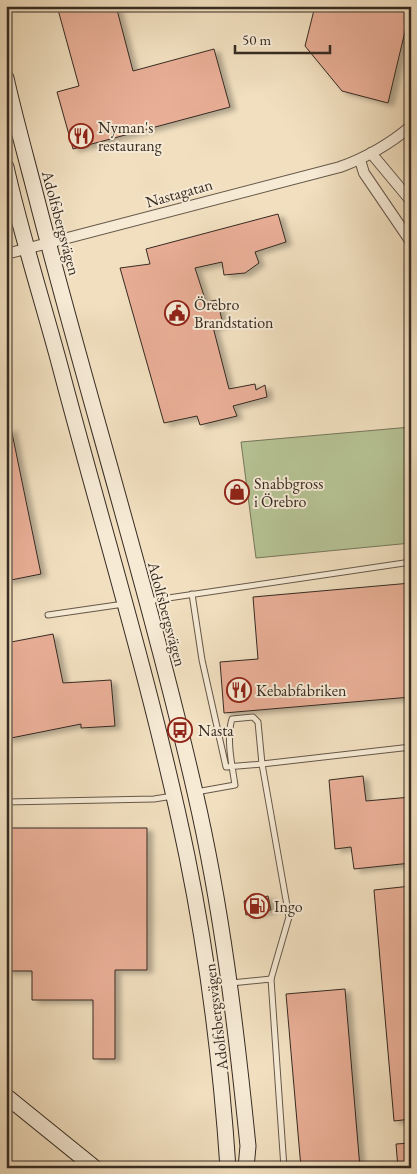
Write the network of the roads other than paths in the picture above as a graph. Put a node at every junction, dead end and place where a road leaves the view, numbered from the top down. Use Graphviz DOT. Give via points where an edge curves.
graph roads {
  1 [pos="6,78"];
  2 [pos="411,126"];
  3 [pos="371,153"];
  4 [pos="360,160"];
  5 [pos="6,167"];
  6 [pos="411,201"];
  7 [pos="411,242"];
  8 [pos="48,245"];
  9 [pos="27,249"];
  10 [pos="6,254"];
  11 [pos="411,562"];
  12 [pos="192,594"];
  13 [pos="145,601"];
  14 [pos="124,604"];
  15 [pos="48,615"];
  16 [pos="411,747"];
  17 [pos="262,764"];
  18 [pos="232,766"];
  19 [pos="195,792"];
  20 [pos="174,796"];
  21 [pos="6,802"];
  22 [pos="271,978"];
  23 [pos="230,983"];
  24 [pos="210,986"];
  25 [pos="6,1096"];
  26 [pos="75,1153"];
  27 [pos="89,1168"];
  28 [pos="95,1168"];
  29 [pos="228,1168"];
  30 [pos="246,1168"];
  31 [pos="284,1168"];
  1 -- 8 [label="main road, Adolfsbergsvägen"];
  2 -- 3 [label="street, Nastagatan"];
  3 -- 4 [label="street, Nastagatan"];
  3 -- 6 [label="street"];
  4 -- 7 [label="street" via="364,173"];
  4 -- 8 [label="street, Nastagatan"];
  5 -- 9 [label="main road, Adolfsbergsvägen"];
  8 -- 9 [label="street, Nastagatan"];
  8 -- 13 [label="main road, Adolfsbergsvägen"];
  9 -- 10 [label="street, Nastagatan"];
  9 -- 14 [label="main road, Adolfsbergsvägen"];
  11 -- 12 [label="lane"];
  12 -- 13 [label="lane"];
  12 -- 18 [label="lane" via="202,660 226,768"];
  13 -- 14 [label="main road"];
  13 -- 19 [label="main road, Adolfsbergsvägen"];
  14 -- 15 [label="lane"];
  14 -- 20 [label="main road, Adolfsbergsvägen"];
  16 -- 17 [label="lane"];
  17 -- 18 [label="lane"];
  17 -- 18 [label="lane" via="258,722 253,717 232,719 229,726"];
  17 -- 22 [label="lane" via="289,918"];
  18 -- 19 [label="lane" via="235,785"];
  19 -- 20 [label="main road"];
  19 -- 23 [label="main road, Adolfsbergsvägen"];
  20 -- 21 [label="lane"];
  20 -- 24 [label="main road, Adolfsbergsvägen"];
  22 -- 23 [label="lane"];
  22 -- 31 [label="lane"];
  23 -- 24 [label="main road"];
  23 -- 30 [label="main road, Adolfsbergsvägen" via="248,1146"];
  24 -- 29 [label="main road, Adolfsbergsvägen"];
  25 -- 26 [label="main road"];
  26 -- 27 [label="main road"];
  26 -- 28 [label="main road"];
}
